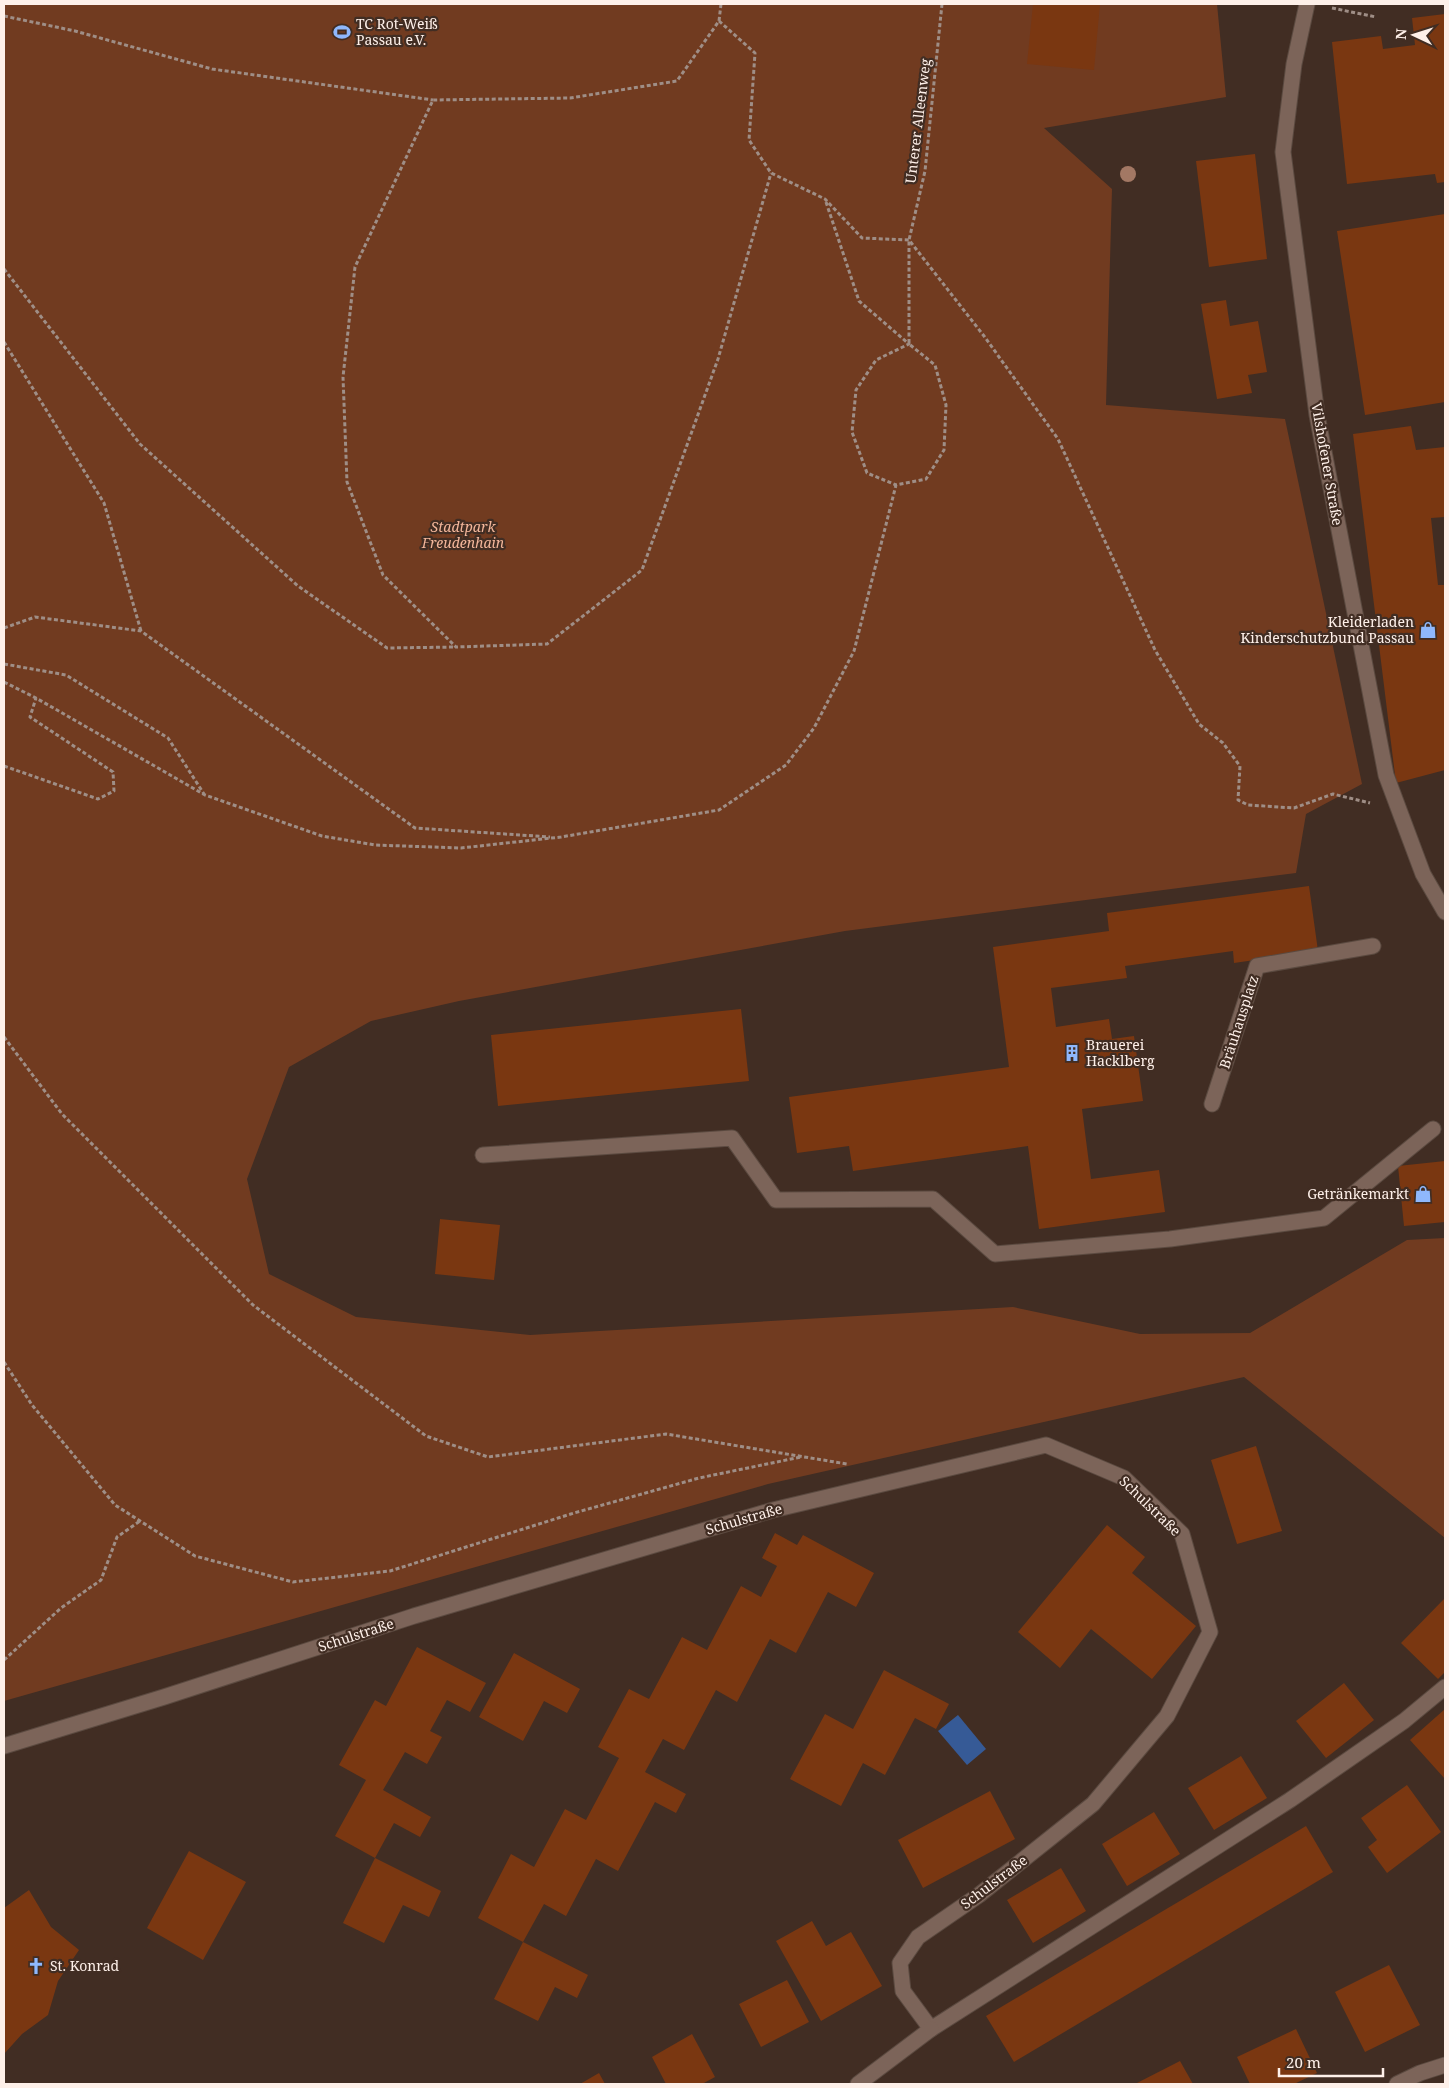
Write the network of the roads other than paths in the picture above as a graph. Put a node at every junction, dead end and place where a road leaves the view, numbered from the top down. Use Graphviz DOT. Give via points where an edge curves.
graph roads {
  1 [pos="1307,4"];
  2 [pos="1445,912"];
  3 [pos="1373,946"];
  4 [pos="1212,1104"];
  5 [pos="1433,1129"];
  6 [pos="483,1155"];
  7 [pos="1445,1687"];
  8 [pos="4,1746"];
  9 [pos="931,2029"];
  10 [pos="1445,2065"];
  11 [pos="1422,2079"];
  12 [pos="858,2084"];
  13 [pos="1397,2084"];
  1 -- 2 [label="street, Vilshofener Straße" via="1294,64 1283,152 1317,415 1386,775 1424,874"];
  3 -- 4 [label="street, Bräuhausplatz" via="1257,966"];
  5 -- 6 [label="street" via="1324,1218 1170,1239 995,1254 933,1199 776,1200 732,1138"];
  7 -- 9 [label="street" via="1404,1721 1290,1800"];
  8 -- 9 [label="street, Schulstraße" via="414,1616 773,1510 1046,1445 1124,1478 1182,1534 1210,1632 1167,1716 1093,1804 980,1895 918,1937 900,1963 903,1990"];
  9 -- 12 [label="street"];
  10 -- 11 [label="street"];
  11 -- 13 [label="street"];
}
